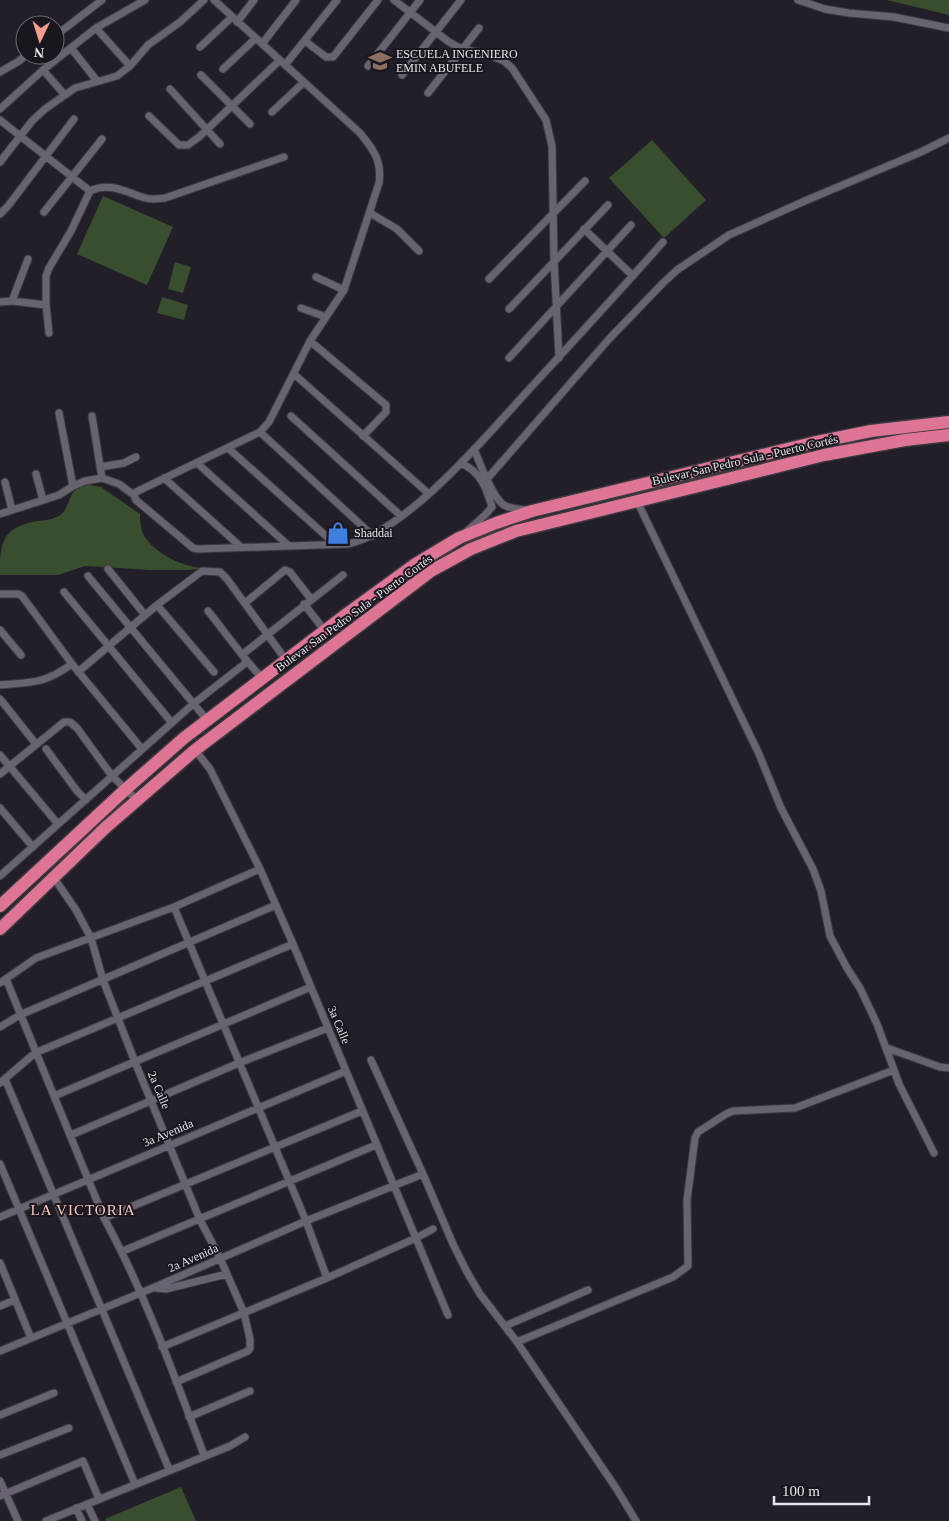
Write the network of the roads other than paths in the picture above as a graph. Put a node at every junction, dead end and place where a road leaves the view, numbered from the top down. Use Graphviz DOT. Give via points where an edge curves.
graph roads {
  1 [pos="102,0"];
  2 [pos="145,0"];
  3 [pos="204,0"];
  4 [pos="214,0"];
  5 [pos="254,0"];
  6 [pos="296,0"];
  7 [pos="337,0"];
  8 [pos="378,0"];
  9 [pos="394,0"];
  10 [pos="420,0"];
  11 [pos="461,0"];
  12 [pos="798,0"];
  13 [pos="410,13"];
  14 [pos="235,19"];
  15 [pos="65,28"];
  16 [pos="96,28"];
  17 [pos="479,28"];
  18 [pos="949,28"];
  19 [pos="435,33"];
  20 [pos="259,41"];
  21 [pos="305,41"];
  22 [pos="200,47"];
  23 [pos="70,48"];
  24 [pos="462,49"];
  25 [pos="15,63"];
  26 [pos="283,63"];
  27 [pos="130,66"];
  28 [pos="368,66"];
  29 [pos="223,69"];
  30 [pos="42,70"];
  31 [pos="0,72"];
  32 [pos="201,75"];
  33 [pos="402,75"];
  34 [pos="97,81"];
  35 [pos="304,82"];
  36 [pos="170,89"];
  37 [pos="428,93"];
  38 [pos="64,94"];
  39 [pos="232,107"];
  40 [pos="0,109"];
  41 [pos="272,112"];
  42 [pos="148,116"];
  43 [pos="74,119"];
  44 [pos="0,120"];
  45 [pos="250,124"];
  46 [pos="207,129"];
  47 [pos="20,136"];
  48 [pos="949,138"];
  49 [pos="102,139"];
  50 [pos="220,144"];
  51 [pos="46,156"];
  52 [pos="284,157"];
  53 [pos="0,162"];
  54 [pos="72,177"];
  55 [pos="585,181"];
  56 [pos="90,191"];
  57 [pos="608,205"];
  58 [pos="44,212"];
  59 [pos="370,212"];
  60 [pos="0,214"];
  61 [pos="553,214"];
  62 [pos="631,225"];
  63 [pos="584,229"];
  64 [pos="663,242"];
  65 [pos="419,251"];
  66 [pos="607,251"];
  67 [pos="28,259"];
  68 [pos="554,260"];
  69 [pos="633,276"];
  70 [pos="316,277"];
  71 [pos="489,280"];
  72 [pos="344,290"];
  73 [pos="12,301"];
  74 [pos="0,302"];
  75 [pos="46,305"];
  76 [pos="301,308"];
  77 [pos="556,308"];
  78 [pos="509,309"];
  79 [pos="326,317"];
  80 [pos="49,333"];
  81 [pos="310,341"];
  82 [pos="509,358"];
  83 [pos="559,358"];
  84 [pos="294,374"];
  85 [pos="58,413"];
  86 [pos="92,416"];
  87 [pos="291,416"];
  88 [pos="949,422"];
  89 [pos="260,432"];
  90 [pos="364,436"];
  91 [pos="949,436"];
  92 [pos="228,448"];
  93 [pos="474,449"];
  94 [pos="136,457"];
  95 [pos="460,463"];
  96 [pos="197,464"];
  97 [pos="722,465"];
  98 [pos="100,467"];
  99 [pos="36,474"];
  100 [pos="102,478"];
  101 [pos="164,478"];
  102 [pos="671,478"];
  103 [pos="487,480"];
  104 [pos="5,482"];
  105 [pos="72,486"];
  106 [pos="696,486"];
  107 [pos="429,494"];
  108 [pos="134,495"];
  109 [pos="44,500"];
  110 [pos="637,501"];
  111 [pos="12,510"];
  112 [pos="532,511"];
  113 [pos="0,514"];
  114 [pos="401,516"];
  115 [pos="373,536"];
  116 [pos="459,538"];
  117 [pos="335,544"];
  118 [pos="289,546"];
  119 [pos="241,547"];
  120 [pos="108,569"];
  121 [pos="343,575"];
  122 [pos="88,576"];
  123 [pos="64,592"];
  124 [pos="0,594"];
  125 [pos="311,599"];
  126 [pos="245,603"];
  127 [pos="304,604"];
  128 [pos="157,605"];
  129 [pos="208,611"];
  130 [pos="145,615"];
  131 [pos="130,628"];
  132 [pos="325,631"];
  133 [pos="268,632"];
  134 [pos="1,633"];
  135 [pos="108,647"];
  136 [pos="243,654"];
  137 [pos="21,655"];
  138 [pos="286,660"];
  139 [pos="247,662"];
  140 [pos="72,664"];
  141 [pos="78,672"];
  142 [pos="214,672"];
  143 [pos="262,678"];
  144 [pos="0,685"];
  145 [pos="0,699"];
  146 [pos="194,704"];
  147 [pos="207,720"];
  148 [pos="172,723"];
  149 [pos="36,744"];
  150 [pos="46,749"];
  151 [pos="142,749"];
  152 [pos="195,750"];
  153 [pos="0,755"];
  154 [pos="9,766"];
  155 [pos="0,774"];
  156 [pos="112,776"];
  157 [pos="126,789"];
  158 [pos="86,800"];
  159 [pos="136,800"];
  160 [pos="0,808"];
  161 [pos="58,824"];
  162 [pos="33,847"];
  163 [pos="260,870"];
  164 [pos="0,876"];
  165 [pos="54,878"];
  166 [pos="276,905"];
  167 [pos="0,906"];
  168 [pos="174,907"];
  169 [pos="0,929"];
  170 [pos="91,938"];
  171 [pos="188,942"];
  172 [pos="293,944"];
  173 [pos="102,980"];
  174 [pos="3,981"];
  175 [pos="205,981"];
  176 [pos="311,987"];
  177 [pos="20,1014"];
  178 [pos="118,1018"];
  179 [pos="223,1024"];
  180 [pos="0,1027"];
  181 [pos="328,1028"];
  182 [pos="887,1048"];
  183 [pos="36,1053"];
  184 [pos="371,1060"];
  185 [pos="135,1062"];
  186 [pos="239,1063"];
  187 [pos="949,1068"];
  188 [pos="894,1070"];
  189 [pos="346,1071"];
  190 [pos="2,1081"];
  191 [pos="54,1096"];
  192 [pos="152,1101"];
  193 [pos="257,1108"];
  194 [pos="362,1110"];
  195 [pos="71,1135"];
  196 [pos="170,1145"];
  197 [pos="376,1145"];
  198 [pos="275,1148"];
  199 [pos="934,1153"];
  200 [pos="0,1164"];
  201 [pos="423,1174"];
  202 [pos="89,1180"];
  203 [pos="289,1182"];
  204 [pos="186,1184"];
  205 [pos="394,1185"];
  206 [pos="54,1195"];
  207 [pos="19,1209"];
  208 [pos="0,1217"];
  209 [pos="104,1218"];
  210 [pos="200,1220"];
  211 [pos="306,1221"];
  212 [pos="433,1228"];
  213 [pos="416,1238"];
  214 [pos="123,1251"];
  215 [pos="220,1258"];
  216 [pos="0,1264"];
  217 [pos="226,1274"];
  218 [pos="327,1278"];
  219 [pos="155,1287"];
  220 [pos="588,1290"];
  221 [pos="140,1292"];
  222 [pos="15,1300"];
  223 [pos="0,1306"];
  224 [pos="102,1309"];
  225 [pos="244,1313"];
  226 [pos="448,1315"];
  227 [pos="68,1324"];
  228 [pos="505,1326"];
  229 [pos="31,1338"];
  230 [pos="517,1342"];
  231 [pos="162,1347"];
  232 [pos="0,1351"];
  233 [pos="176,1382"];
  234 [pos="250,1392"];
  235 [pos="54,1393"];
  236 [pos="0,1415"];
  237 [pos="189,1416"];
  238 [pos="69,1428"];
  239 [pos="246,1437"];
  240 [pos="0,1455"];
  241 [pos="204,1455"];
  242 [pos="169,1469"];
  243 [pos="0,1481"];
  244 [pos="134,1484"];
  245 [pos="3,1495"];
  246 [pos="99,1499"];
  247 [pos="87,1504"];
  248 [pos="76,1508"];
  249 [pos="18,1521"];
  250 [pos="46,1521"];
  251 [pos="82,1521"];
  252 [pos="95,1521"];
  253 [pos="636,1521"];
  1 -- 15 [label="street"];
  2 -- 16 [label="street"];
  3 -- 27 [label="street" via="148,45"];
  4 -- 14 [label="street"];
  5 -- 14 [label="street"];
  6 -- 20 [label="street"];
  7 -- 21 [label="street"];
  8 -- 21 [label="street" via="332,58"];
  9 -- 13 [label="street"];
  10 -- 13 [label="street"];
  11 -- 19 [label="street"];
  12 -- 18 [label="street" via="825,9 894,17"];
  13 -- 19 [label="street"];
  13 -- 28 [label="street"];
  14 -- 20 [label="street"];
  14 -- 22 [label="street"];
  16 -- 23 [label="street"];
  16 -- 27 [label="street"];
  17 -- 24 [label="street"];
  19 -- 24 [label="street"];
  19 -- 33 [label="street"];
  20 -- 26 [label="street"];
  20 -- 29 [label="street"];
  21 -- 26 [label="street"];
  23 -- 30 [label="street"];
  23 -- 34 [label="street"];
  24 -- 37 [label="street"];
  24 -- 61 [label="street" via="504,61 546,120 552,146"];
  25 -- 31 [label="street"];
  26 -- 35 [label="street"];
  26 -- 39 [label="street"];
  27 -- 34 [label="street" via="117,76"];
  30 -- 38 [label="street"];
  30 -- 40 [label="street"];
  32 -- 39 [label="street"];
  34 -- 38 [label="street"];
  35 -- 41 [label="street"];
  35 -- 59 [label="street" via="354,126 379,160 380,183"];
  36 -- 46 [label="street"];
  38 -- 47 [label="street"];
  39 -- 45 [label="street"];
  39 -- 46 [label="street"];
  42 -- 46 [label="street" via="178,145 188,145"];
  43 -- 51 [label="street"];
  44 -- 47 [label="street"];
  46 -- 50 [label="street"];
  47 -- 51 [label="street"];
  47 -- 53 [label="street"];
  48 -- 103 [label="street" via="729,235 677,270 609,339"];
  49 -- 54 [label="street"];
  51 -- 54 [label="street"];
  51 -- 60 [label="street"];
  52 -- 56 [label="street" via="165,198 144,198 109,187"];
  54 -- 56 [label="street"];
  54 -- 58 [label="street"];
  55 -- 61 [label="street"];
  56 -- 75 [label="street" via="72,231 49,268 45,282"];
  57 -- 63 [label="street"];
  59 -- 65 [label="street" via="397,229"];
  59 -- 72 [label="street"];
  61 -- 68 [label="street"];
  61 -- 71 [label="street"];
  62 -- 66 [label="street"];
  63 -- 66 [label="street"];
  63 -- 68 [label="street"];
  64 -- 69 [label="street"];
  66 -- 69 [label="street"];
  66 -- 77 [label="street"];
  67 -- 73 [label="street"];
  68 -- 77 [label="street"];
  68 -- 78 [label="street"];
  69 -- 83 [label="street"];
  70 -- 72 [label="street"];
  72 -- 79 [label="street"];
  73 -- 74 [label="street"];
  73 -- 75 [label="street"];
  75 -- 80 [label="street"];
  76 -- 79 [label="street"];
  77 -- 82 [label="street"];
  77 -- 83 [label="street"];
  79 -- 81 [label="street"];
  81 -- 84 [label="street"];
  81 -- 90 [label="street" via="386,405 386,412"];
  83 -- 93 [label="street"];
  84 -- 89 [label="street" via="269,422"];
  84 -- 90 [label="street"];
  85 -- 105 [label="street"];
  86 -- 98 [label="street"];
  87 -- 114 [label="street"];
  88 -- 97 [label="highway, Bulevar San Pedro Sula - Puerto Cortés" via="871,431"];
  89 -- 92 [label="street"];
  89 -- 115 [label="street"];
  90 -- 107 [label="street"];
  91 -- 106 [label="highway, Bulevar San Pedro Sula - Puerto Cortés" via="905,440 824,455"];
  92 -- 96 [label="street"];
  92 -- 117 [label="street"];
  93 -- 95 [label="street"];
  93 -- 103 [label="street"];
  94 -- 98 [label="street" via="124,463"];
  95 -- 107 [label="street"];
  95 -- 116 [label="street" via="477,474 492,507"];
  96 -- 101 [label="street"];
  96 -- 118 [label="street"];
  97 -- 102 [label="highway, Bulevar San Pedro Sula - Puerto Cortés"];
  97 -- 106 [label="highway" via="718,470 686,481 687,485"];
  98 -- 100 [label="street"];
  99 -- 109 [label="street"];
  100 -- 105 [label="street"];
  100 -- 108 [label="street" via="119,484"];
  101 -- 108 [label="street"];
  101 -- 119 [label="street"];
  102 -- 110 [label="highway" via="680,479 682,483 642,494"];
  102 -- 112 [label="highway, Bulevar San Pedro Sula - Puerto Cortés"];
  103 -- 112 [label="street" via="501,503"];
  104 -- 111 [label="street"];
  105 -- 109 [label="street"];
  106 -- 110 [label="highway, Bulevar San Pedro Sula - Puerto Cortés"];
  107 -- 114 [label="street"];
  108 -- 119 [label="street" via="193,548"];
  109 -- 111 [label="street"];
  110 -- 152 [label="highway, Bulevar San Pedro Sula - Puerto Cortés" via="516,531 471,549 431,571"];
  110 -- 182 [label="street" via="781,808 813,869 830,936 860,988"];
  111 -- 113 [label="street"];
  112 -- 116 [label="highway, Bulevar San Pedro Sula - Puerto Cortés"];
  114 -- 115 [label="street"];
  115 -- 117 [label="street"];
  116 -- 132 [label="highway, Bulevar San Pedro Sula - Puerto Cortés" via="414,565"];
  117 -- 118 [label="street"];
  118 -- 119 [label="street"];
  120 -- 130 [label="street"];
  121 -- 125 [label="street"];
  122 -- 131 [label="street"];
  123 -- 135 [label="street"];
  124 -- 140 [label="street" via="22,596"];
  125 -- 126 [label="street" via="285,570"];
  125 -- 127 [label="street"];
  126 -- 128 [label="street" via="220,572 211,570 202,571"];
  126 -- 133 [label="street"];
  127 -- 132 [label="street"];
  127 -- 133 [label="street"];
  128 -- 130 [label="street"];
  128 -- 142 [label="street"];
  129 -- 136 [label="street"];
  130 -- 131 [label="street"];
  131 -- 135 [label="street"];
  131 -- 146 [label="street"];
  132 -- 138 [label="highway, Bulevar San Pedro Sula - Puerto Cortés"];
  133 -- 136 [label="street"];
  133 -- 138 [label="street"];
  134 -- 137 [label="street"];
  135 -- 141 [label="street"];
  135 -- 148 [label="street"];
  136 -- 139 [label="street"];
  138 -- 143 [label="highway, Bulevar San Pedro Sula - Puerto Cortés"];
  139 -- 143 [label="street"];
  139 -- 146 [label="street"];
  140 -- 141 [label="street"];
  140 -- 144 [label="street" via="38,682"];
  141 -- 151 [label="street"];
  143 -- 147 [label="highway, Bulevar San Pedro Sula - Puerto Cortés"];
  145 -- 149 [label="street"];
  146 -- 147 [label="street"];
  146 -- 148 [label="street"];
  147 -- 157 [label="highway, Bulevar San Pedro Sula - Puerto Cortés"];
  148 -- 151 [label="street"];
  149 -- 154 [label="street"];
  149 -- 156 [label="street" via="64,722 70,722"];
  150 -- 158 [label="street"];
  151 -- 156 [label="street"];
  152 -- 159 [label="highway, Bulevar San Pedro Sula - Puerto Cortés"];
  152 -- 163 [label="street, 3a Calle" via="210,770"];
  153 -- 154 [label="street"];
  154 -- 155 [label="street"];
  154 -- 161 [label="street"];
  156 -- 157 [label="street"];
  156 -- 158 [label="street"];
  157 -- 159 [label="street"];
  157 -- 167 [label="highway, Bulevar San Pedro Sula - Puerto Cortés"];
  158 -- 161 [label="street"];
  159 -- 165 [label="highway, Bulevar San Pedro Sula - Puerto Cortés"];
  160 -- 162 [label="street"];
  161 -- 162 [label="street"];
  162 -- 164 [label="street"];
  163 -- 166 [label="street, 3a Calle"];
  163 -- 168 [label="street"];
  165 -- 169 [label="highway, Bulevar San Pedro Sula - Puerto Cortés"];
  165 -- 170 [label="street, 2a Calle"];
  166 -- 171 [label="street"];
  166 -- 172 [label="street, 3a Calle"];
  168 -- 170 [label="street"];
  168 -- 171 [label="street"];
  170 -- 173 [label="street, 2a Calle"];
  170 -- 174 [label="street" via="36,958"];
  171 -- 173 [label="street"];
  171 -- 175 [label="street"];
  172 -- 175 [label="street"];
  172 -- 176 [label="street, 3a Calle"];
  173 -- 177 [label="street"];
  173 -- 178 [label="street, 2a Calle"];
  174 -- 177 [label="street"];
  175 -- 178 [label="street"];
  175 -- 179 [label="street"];
  176 -- 179 [label="street"];
  176 -- 181 [label="street, 3a Calle"];
  177 -- 180 [label="street"];
  177 -- 183 [label="street"];
  178 -- 183 [label="street"];
  178 -- 185 [label="street, 2a Calle"];
  179 -- 185 [label="street"];
  179 -- 186 [label="street"];
  181 -- 186 [label="street"];
  181 -- 189 [label="street, 3a Calle"];
  182 -- 187 [label="street"];
  182 -- 188 [label="street"];
  183 -- 190 [label="street"];
  183 -- 191 [label="street"];
  184 -- 201 [label="street"];
  185 -- 191 [label="street"];
  185 -- 192 [label="street, 2a Calle"];
  186 -- 192 [label="street"];
  186 -- 193 [label="street"];
  188 -- 199 [label="street"];
  188 -- 230 [label="street" via="796,1108 733,1111 698,1132 687,1200 688,1266 673,1277"];
  189 -- 193 [label="street, 3a Avenida"];
  189 -- 194 [label="street, 3a Calle"];
  190 -- 206 [label="street"];
  191 -- 195 [label="street"];
  192 -- 195 [label="street"];
  192 -- 196 [label="street, 2a Calle"];
  193 -- 196 [label="street, 3a Avenida"];
  193 -- 198 [label="street"];
  194 -- 197 [label="street, 3a Calle"];
  194 -- 198 [label="street"];
  195 -- 202 [label="street"];
  196 -- 202 [label="street, 3a Avenida"];
  196 -- 204 [label="street, 2a Calle"];
  197 -- 203 [label="street"];
  197 -- 205 [label="street, 3a Calle"];
  198 -- 203 [label="street"];
  198 -- 204 [label="street"];
  200 -- 207 [label="street"];
  201 -- 205 [label="street, 2a Avenida"];
  201 -- 228 [label="street" via="467,1272"];
  202 -- 206 [label="street, 3a Avenida"];
  202 -- 209 [label="street"];
  203 -- 210 [label="street"];
  203 -- 211 [label="street"];
  204 -- 209 [label="street"];
  204 -- 210 [label="street, 2a Calle"];
  205 -- 211 [label="street, 2a Avenida"];
  205 -- 213 [label="street, 3a Calle"];
  206 -- 207 [label="street, 3a Avenida"];
  206 -- 224 [label="street"];
  207 -- 208 [label="street, 3a Avenida"];
  207 -- 227 [label="street"];
  209 -- 214 [label="street"];
  210 -- 214 [label="street"];
  210 -- 215 [label="street, 2a Calle"];
  211 -- 215 [label="street, 2a Avenida"];
  211 -- 218 [label="street"];
  212 -- 213 [label="street"];
  213 -- 218 [label="street"];
  213 -- 226 [label="street, 3a Calle"];
  214 -- 221 [label="street"];
  215 -- 217 [label="street, 2a Calle"];
  215 -- 219 [label="street, 2a Avenida"];
  216 -- 222 [label="street"];
  217 -- 219 [label="street" via="166,1289"];
  217 -- 225 [label="street, 2a Calle"];
  218 -- 225 [label="street"];
  219 -- 221 [label="street, 2a Avenida"];
  220 -- 228 [label="street"];
  221 -- 224 [label="street, 2a Avenida"];
  221 -- 231 [label="street"];
  222 -- 223 [label="street"];
  222 -- 229 [label="street"];
  224 -- 227 [label="street, 2a Avenida"];
  224 -- 242 [label="street"];
  225 -- 231 [label="street"];
  225 -- 233 [label="street, 2a Calle" via="250,1339 248,1351"];
  227 -- 229 [label="street, 2a Avenida"];
  227 -- 244 [label="street"];
  228 -- 230 [label="street"];
  229 -- 232 [label="street, 2a Avenida"];
  230 -- 253 [label="street"];
  231 -- 233 [label="street"];
  233 -- 237 [label="street"];
  234 -- 237 [label="street"];
  235 -- 236 [label="street"];
  237 -- 241 [label="street"];
  238 -- 240 [label="street"];
  239 -- 241 [label="street"];
  241 -- 242 [label="street"];
  242 -- 244 [label="street"];
  243 -- 245 [label="street"];
  244 -- 246 [label="street"];
  245 -- 246 [label="street" via="83,1461"];
  245 -- 249 [label="street"];
  246 -- 247 [label="street"];
  247 -- 248 [label="street"];
  247 -- 252 [label="street"];
  248 -- 250 [label="street"];
  248 -- 251 [label="street"];
}
